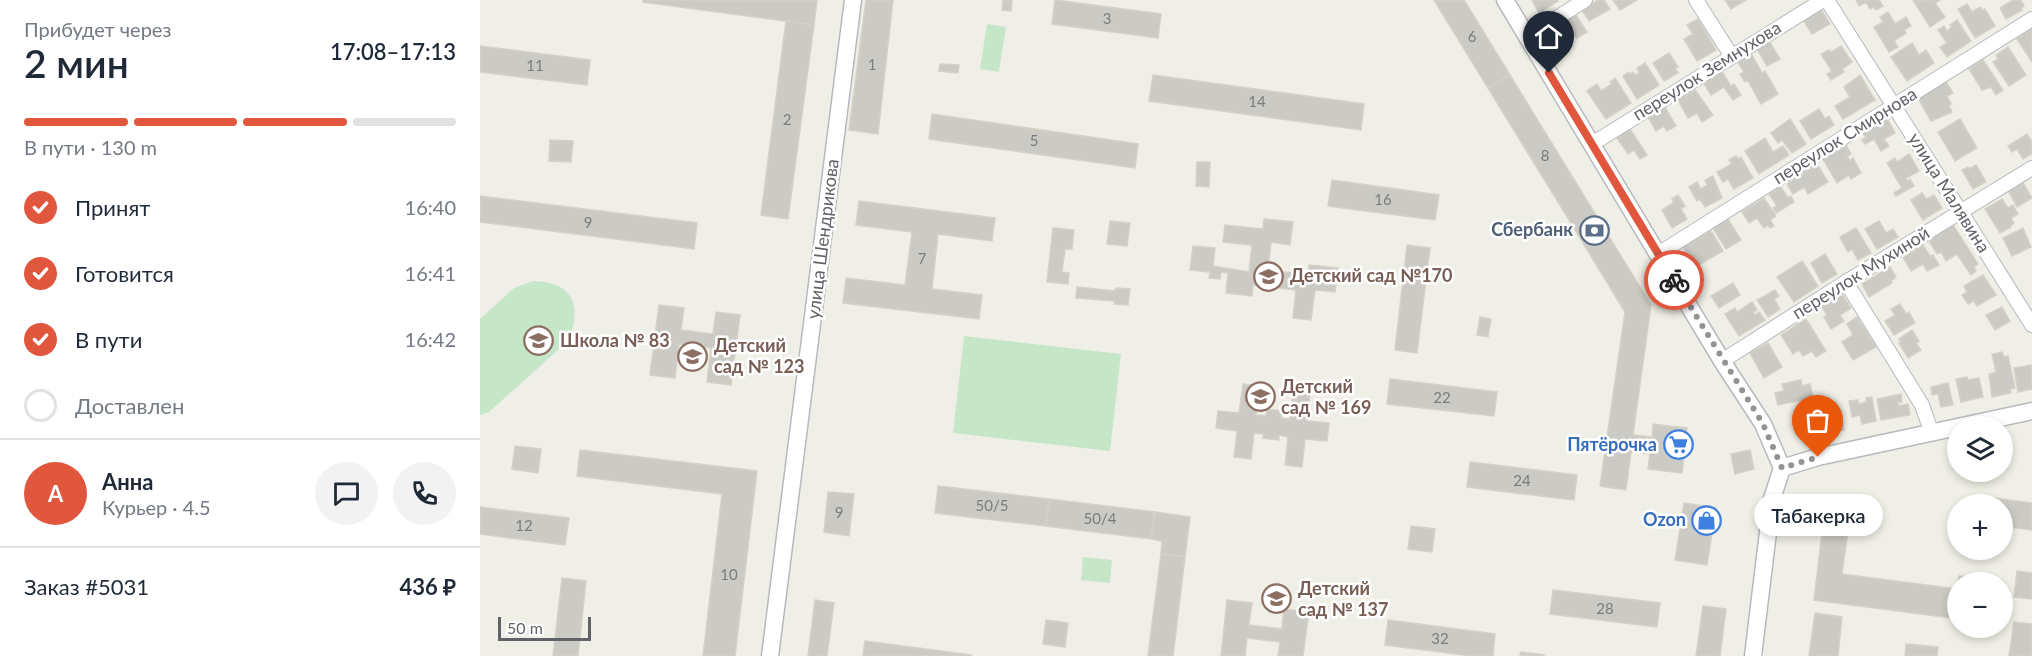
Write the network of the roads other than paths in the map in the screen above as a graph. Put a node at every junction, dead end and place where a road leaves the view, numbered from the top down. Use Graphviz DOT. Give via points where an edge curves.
graph roads {
  1 [pos="853,0"];
  2 [pos="1504,0"];
  3 [pos="1586,0"];
  4 [pos="1695,0"];
  5 [pos="1822,0"];
  6 [pos="1827,0"];
  7 [pos="2032,19"];
  8 [pos="1527,37"];
  9 [pos="1731,56"];
  10 [pos="1894,105"];
  11 [pos="1592,144"];
  12 [pos="2032,168"];
  13 [pos="1960,212"];
  14 [pos="1658,254"];
  15 [pos="1846,282"];
  16 [pos="2031,321"];
  17 [pos="1722,361"];
  18 [pos="2032,411"];
  19 [pos="1931,431"];
  20 [pos="1782,468"];
  21 [pos="770,656"];
  22 [pos="1754,656"];
  1 -- 21 [label="street, улица Шендрикова"];
  2 -- 8 [label="street"];
  3 -- 8 [label="street"];
  4 -- 9 [label="street"];
  5 -- 9 [label="street, переулок Земнухова"];
  6 -- 10 [label="street, улица Малявина"];
  7 -- 10 [label="street, переулок Смирнова"];
  8 -- 11 [label="street"];
  9 -- 11 [label="street, переулок Земнухова"];
  10 -- 13 [label="street, улица Малявина"];
  10 -- 14 [label="street, переулок Смирнова"];
  11 -- 14 [label="street"];
  12 -- 13 [label="street, переулок Мухиной"];
  13 -- 15 [label="street, переулок Мухиной"];
  13 -- 16 [label="street, улица Малявина"];
  14 -- 17 [label="street"];
  15 -- 17 [label="street, переулок Мухиной"];
  15 -- 19 [label="street" via="1922,405"];
  17 -- 20 [label="street" via="1763,424"];
  18 -- 19 [label="street"];
  19 -- 20 [label="street"];
  20 -- 22 [label="street" via="1772,499"];
}
